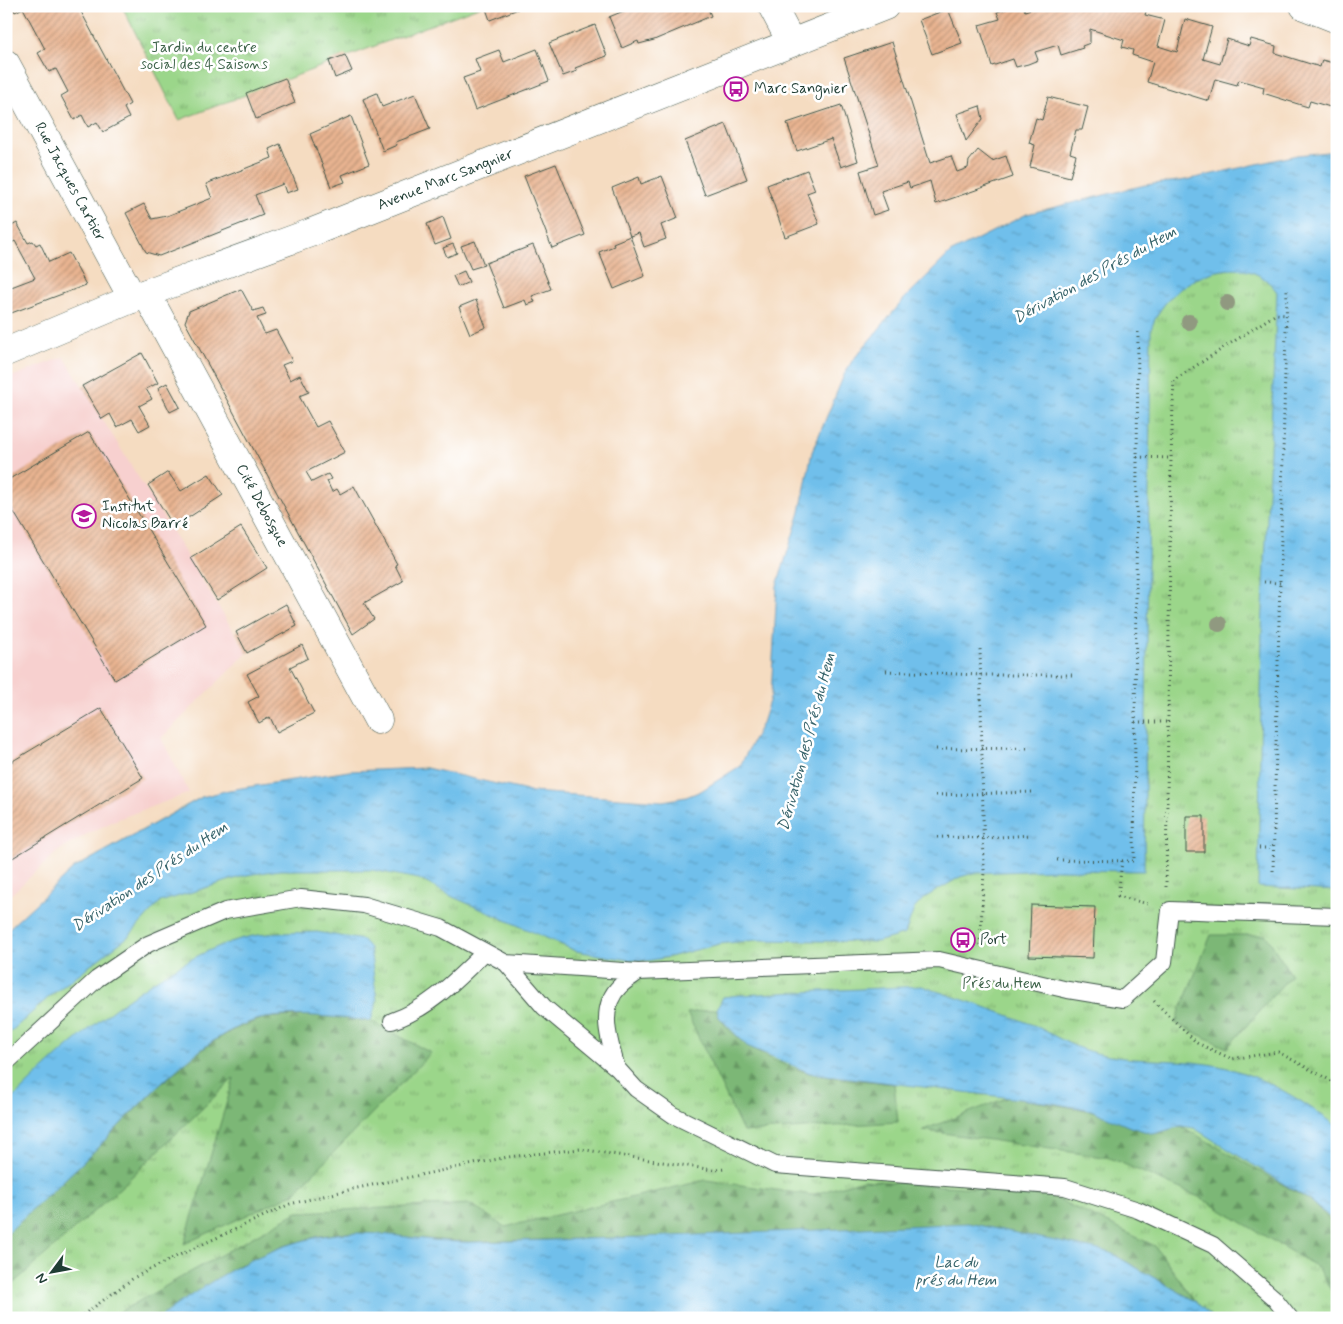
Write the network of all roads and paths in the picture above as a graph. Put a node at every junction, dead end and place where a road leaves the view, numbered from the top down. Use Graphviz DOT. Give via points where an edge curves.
graph roads {
  1 [pos="772,6"];
  2 [pos="885,6"];
  3 [pos="1304,6"];
  4 [pos="1337,19"];
  5 [pos="791,42"];
  6 [pos="6,64"];
  7 [pos="1287,288"];
  8 [pos="139,296"];
  9 [pos="1287,314"];
  10 [pos="1138,331"];
  11 [pos="6,352"];
  12 [pos="1137,457"];
  13 [pos="1171,458"];
  14 [pos="1264,582"];
  15 [pos="1280,583"];
  16 [pos="980,648"];
  17 [pos="886,671"];
  18 [pos="980,675"];
  19 [pos="1072,675"];
  20 [pos="378,720"];
  21 [pos="1134,722"];
  22 [pos="1167,722"];
  23 [pos="1031,748"];
  24 [pos="936,749"];
  25 [pos="982,750"];
  26 [pos="1033,792"];
  27 [pos="983,793"];
  28 [pos="936,794"];
  29 [pos="1031,835"];
  30 [pos="937,837"];
  31 [pos="984,838"];
  32 [pos="1259,848"];
  33 [pos="1274,848"];
  34 [pos="1057,860"];
  35 [pos="1122,861"];
  36 [pos="1273,871"];
  37 [pos="1170,910"];
  38 [pos="1337,916"];
  39 [pos="485,952"];
  40 [pos="506,963"];
  41 [pos="978,969"];
  42 [pos="638,972"];
  43 [pos="1137,986"];
  44 [pos="392,1021"];
  45 [pos="6,1063"];
  46 [pos="617,1068"];
  47 [pos="1337,1084"];
  48 [pos="731,1168"];
  49 [pos="79,1318"];
  50 [pos="1290,1318"];
  1 -- 5 [label="street"];
  2 -- 5 [label="street, Avenue Marc Sangnier"];
  3 -- 4 [label="street"];
  5 -- 8 [label="street, Avenue Marc Sangnier" via="310,233"];
  6 -- 8 [label="street, Rue Jacques Cartier"];
  7 -- 9 [label="path"];
  8 -- 11 [label="street, Avenue Marc Sangnier"];
  8 -- 20 [label="street, Cité Debosque"];
  9 -- 13 [label="path" via="1276,314 1174,380"];
  9 -- 15 [label="path"];
  10 -- 12 [label="path"];
  12 -- 13 [label="path"];
  12 -- 21 [label="path"];
  13 -- 22 [label="path"];
  14 -- 15 [label="path"];
  15 -- 33 [label="path"];
  16 -- 18 [label="path"];
  17 -- 18 [label="path"];
  18 -- 19 [label="path"];
  18 -- 25 [label="path"];
  21 -- 22 [label="path"];
  21 -- 35 [label="path" via="1134,861"];
  22 -- 37 [label="path" via="1165,881"];
  23 -- 25 [label="path"];
  24 -- 25 [label="path"];
  25 -- 27 [label="path"];
  26 -- 27 [label="path"];
  27 -- 28 [label="path"];
  27 -- 31 [label="path"];
  29 -- 31 [label="path"];
  30 -- 31 [label="path"];
  31 -- 41 [label="path"];
  32 -- 33 [label="path"];
  33 -- 36 [label="path"];
  34 -- 35 [label="path"];
  35 -- 37 [label="path" via="1118,896"];
  37 -- 38 [label="lane"];
  37 -- 43 [label="lane" via="1164,962"];
  39 -- 40 [label="lane"];
  39 -- 44 [label="lane" via="411,1015"];
  39 -- 45 [label="lane" via="441,928 364,905 301,898 225,911 148,944 96,979"];
  40 -- 42 [label="lane"];
  40 -- 46 [label="lane" via="544,1007"];
  41 -- 42 [label="lane" via="939,960"];
  41 -- 43 [label="lane" via="1123,999"];
  42 -- 46 [label="lane" via="618,987 606,1013"];
  43 -- 47 [label="path" via="1197,1043 1232,1059 1278,1052"];
  46 -- 50 [label="lane" via="636,1089 673,1115 775,1165 1065,1187 1138,1210 1213,1244 1274,1298"];
  48 -- 49 [label="path" via="713,1170 580,1149 508,1157 356,1188 290,1204 175,1257 135,1277"];
}
